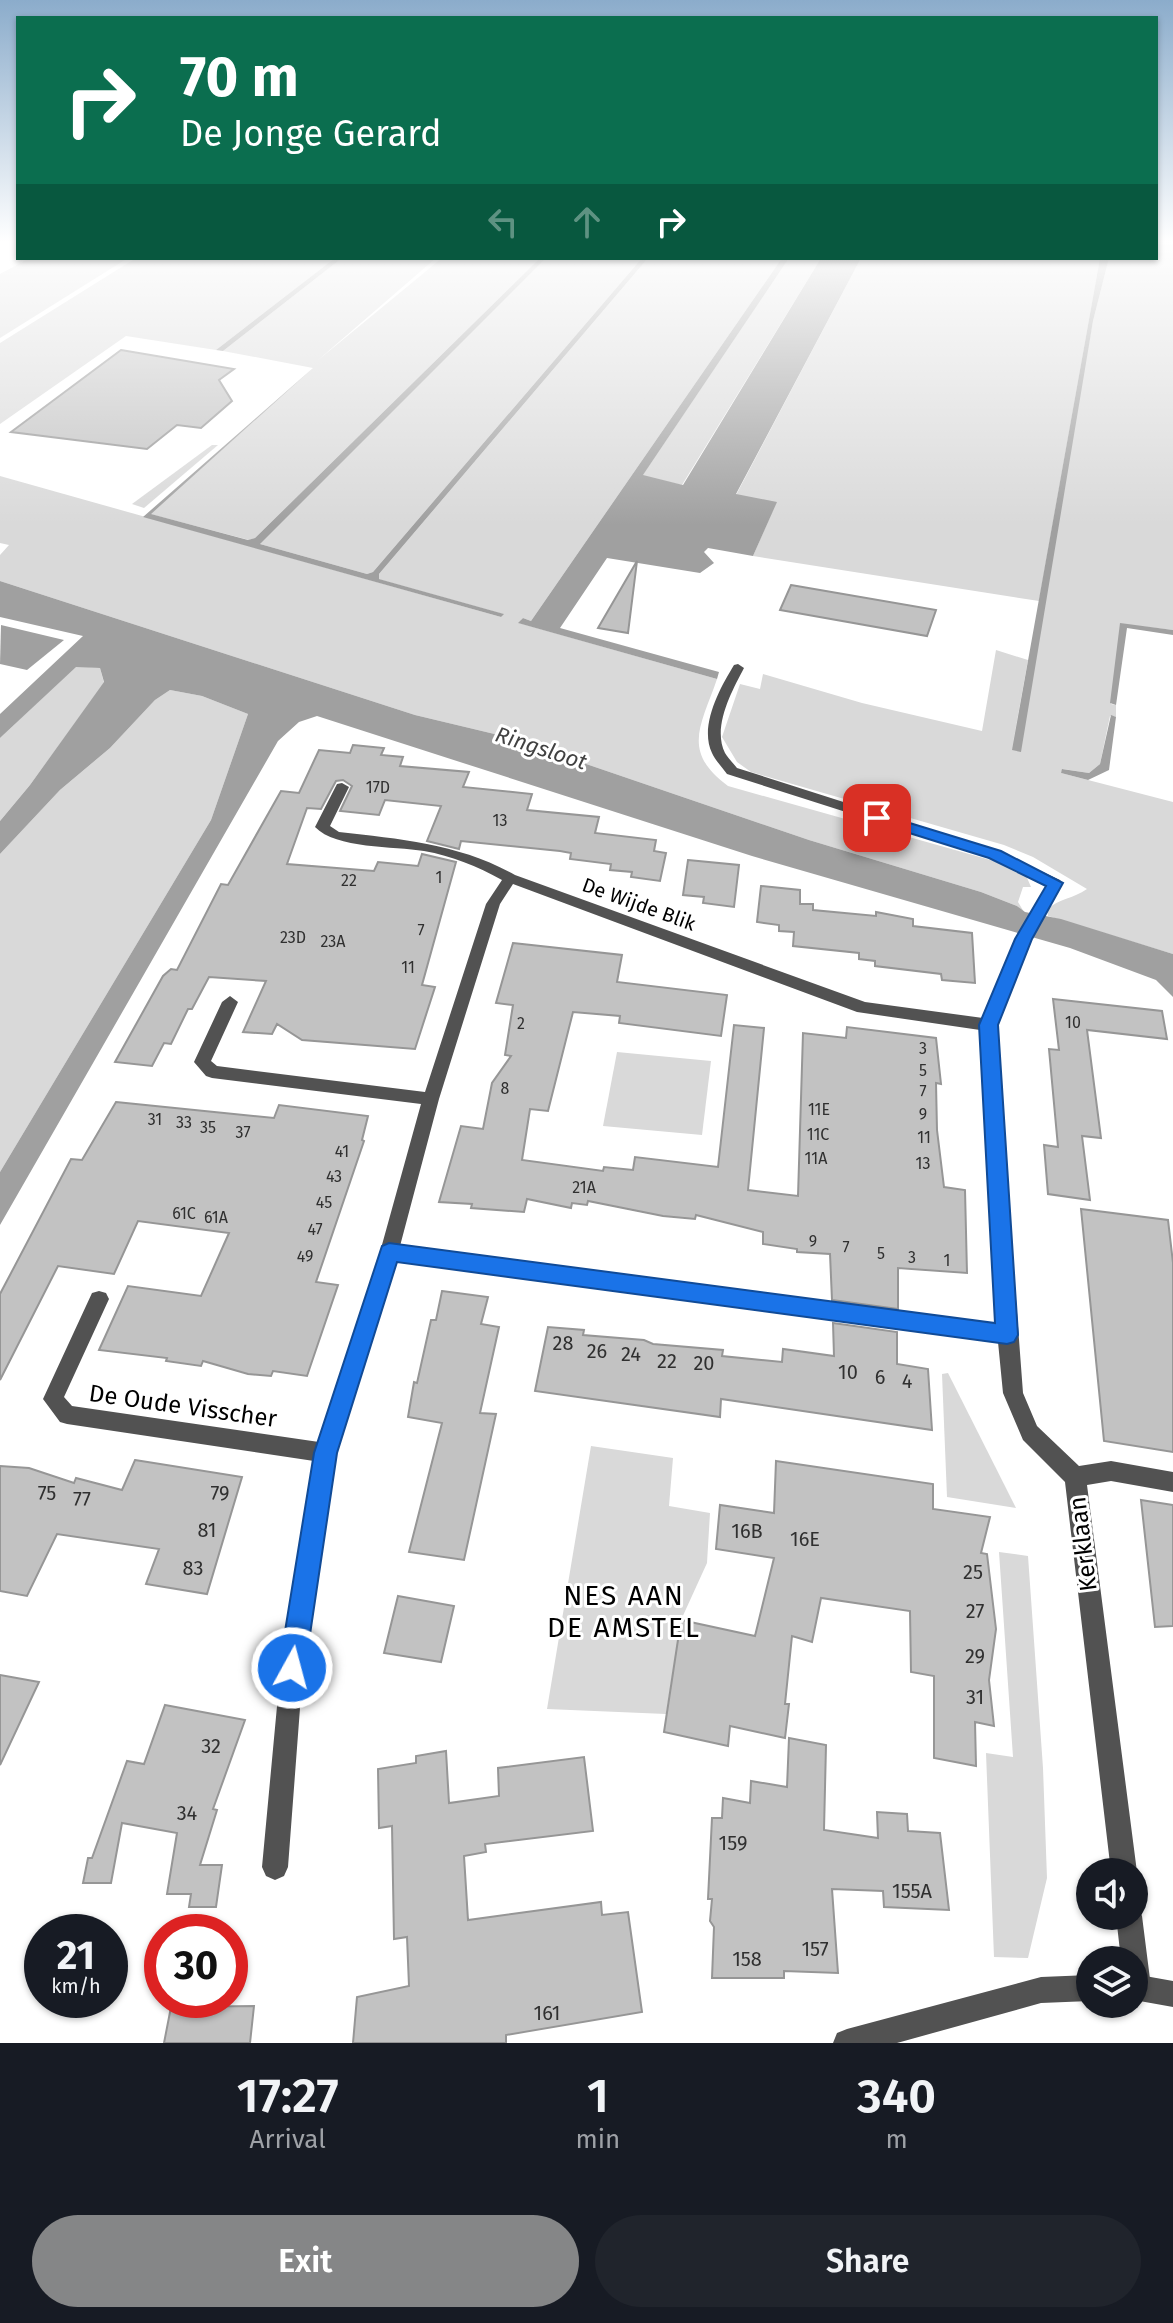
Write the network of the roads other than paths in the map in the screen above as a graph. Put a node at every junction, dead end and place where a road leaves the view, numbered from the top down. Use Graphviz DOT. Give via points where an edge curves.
graph roads {
  1 [pos="738,668"];
  2 [pos="342,787"];
  3 [pos="510,878"];
  4 [pos="230,1002"];
  5 [pos="988,1025"];
  6 [pos="431,1099"];
  7 [pos="389,1252"];
  8 [pos="99,1299"];
  9 [pos="1007,1335"];
  10 [pos="326,1453"];
  11 [pos="1075,1477"];
  12 [pos="1173,1482"];
  13 [pos="1122,1858"];
  14 [pos="275,1867"];
  15 [pos="1076,1989"];
  16 [pos="1148,1989"];
  17 [pos="1173,1994"];
  18 [pos="847,2043"];
  1 -- 5 [label="street, Kerklaan" via="717,726 716,749 732,771 995,855 1055,883 1024,939"];
  2 -- 3 [label="street, De Wijde Blik" via="322,827 336,836 440,848"];
  3 -- 5 [label="street, De Wijde Blik" via="863,1008"];
  3 -- 6 [label="street" via="493,904"];
  4 -- 6 [label="street" via="202,1062 212,1072"];
  5 -- 9 [label="street, Kerklaan"];
  6 -- 7 [label="street"];
  7 -- 9 [label="street"];
  7 -- 10 [label="street"];
  8 -- 10 [label="street, De Oude Visscher" via="53,1399 67,1415"];
  9 -- 11 [label="street, Kerklaan" via="1013,1393 1030,1433"];
  10 -- 14 [label="street" via="294,1642"];
  11 -- 12 [label="street" via="1111,1471"];
  11 -- 13 [label="street, Kerklaan"];
  15 -- 18 [label="street" via="1041,1990"];
  16 -- 17 [label="street"];
}
